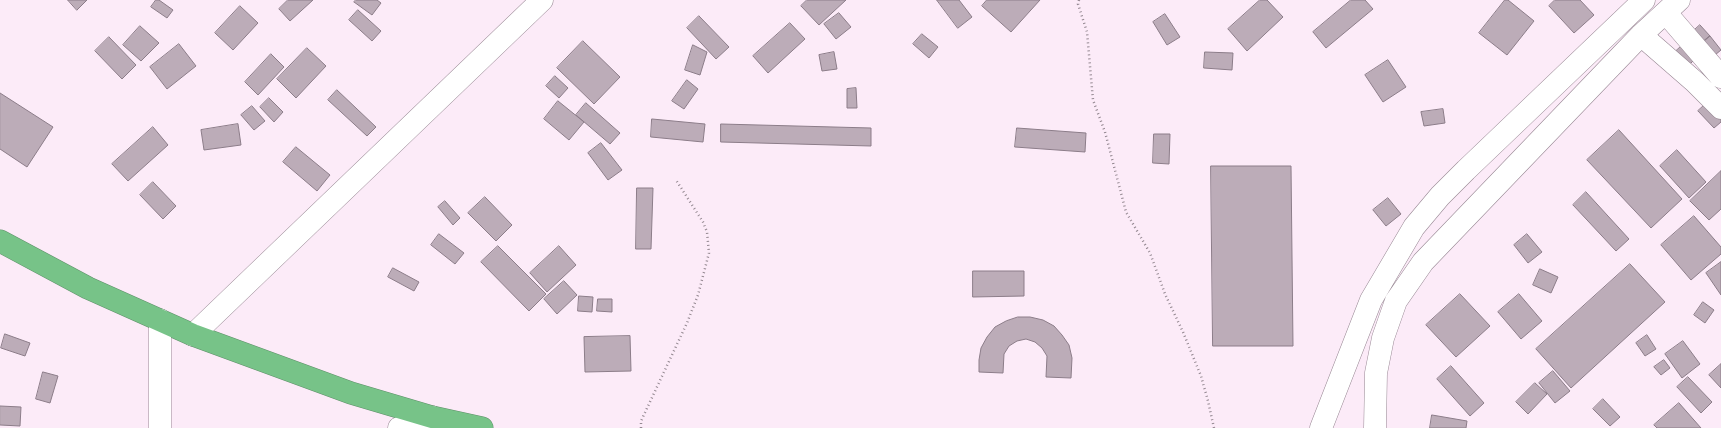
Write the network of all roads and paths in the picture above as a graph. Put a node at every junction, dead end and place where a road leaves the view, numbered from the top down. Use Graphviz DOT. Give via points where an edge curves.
graph roads {
  1 [pos="542,0"];
  2 [pos="1079,0"];
  3 [pos="1644,0"];
  4 [pos="1672,6"];
  5 [pos="1641,34"];
  6 [pos="1721,77"];
  7 [pos="1721,108"];
  8 [pos="676,180"];
  9 [pos="0,241"];
  10 [pos="160,320"];
  11 [pos="193,335"];
  12 [pos="432,417"];
  13 [pos="160,428"];
  14 [pos="399,428"];
  15 [pos="482,428"];
  16 [pos="640,428"];
  17 [pos="1214,428"];
  18 [pos="1321,428"];
  19 [pos="1375,428"];
  1 -- 11 [label="street"];
  2 -- 17 [label="path" via="1087,32 1093,100 1105,132 1126,212 1150,253 1183,332 1200,376"];
  3 -- 18 [label="street" via="1466,170 1414,227 1371,300"];
  4 -- 5 [label="street"];
  4 -- 6 [label="street"];
  5 -- 7 [label="street"];
  5 -- 19 [label="street" via="1423,262 1396,301 1383,338 1376,373"];
  8 -- 16 [label="path" via="703,222 710,253 687,323"];
  9 -- 10 [label="highway" via="88,288"];
  10 -- 11 [label="highway"];
  10 -- 13 [label="street"];
  11 -- 12 [label="highway" via="351,393"];
  12 -- 14 [label="street"];
  12 -- 15 [label="highway"];
}
